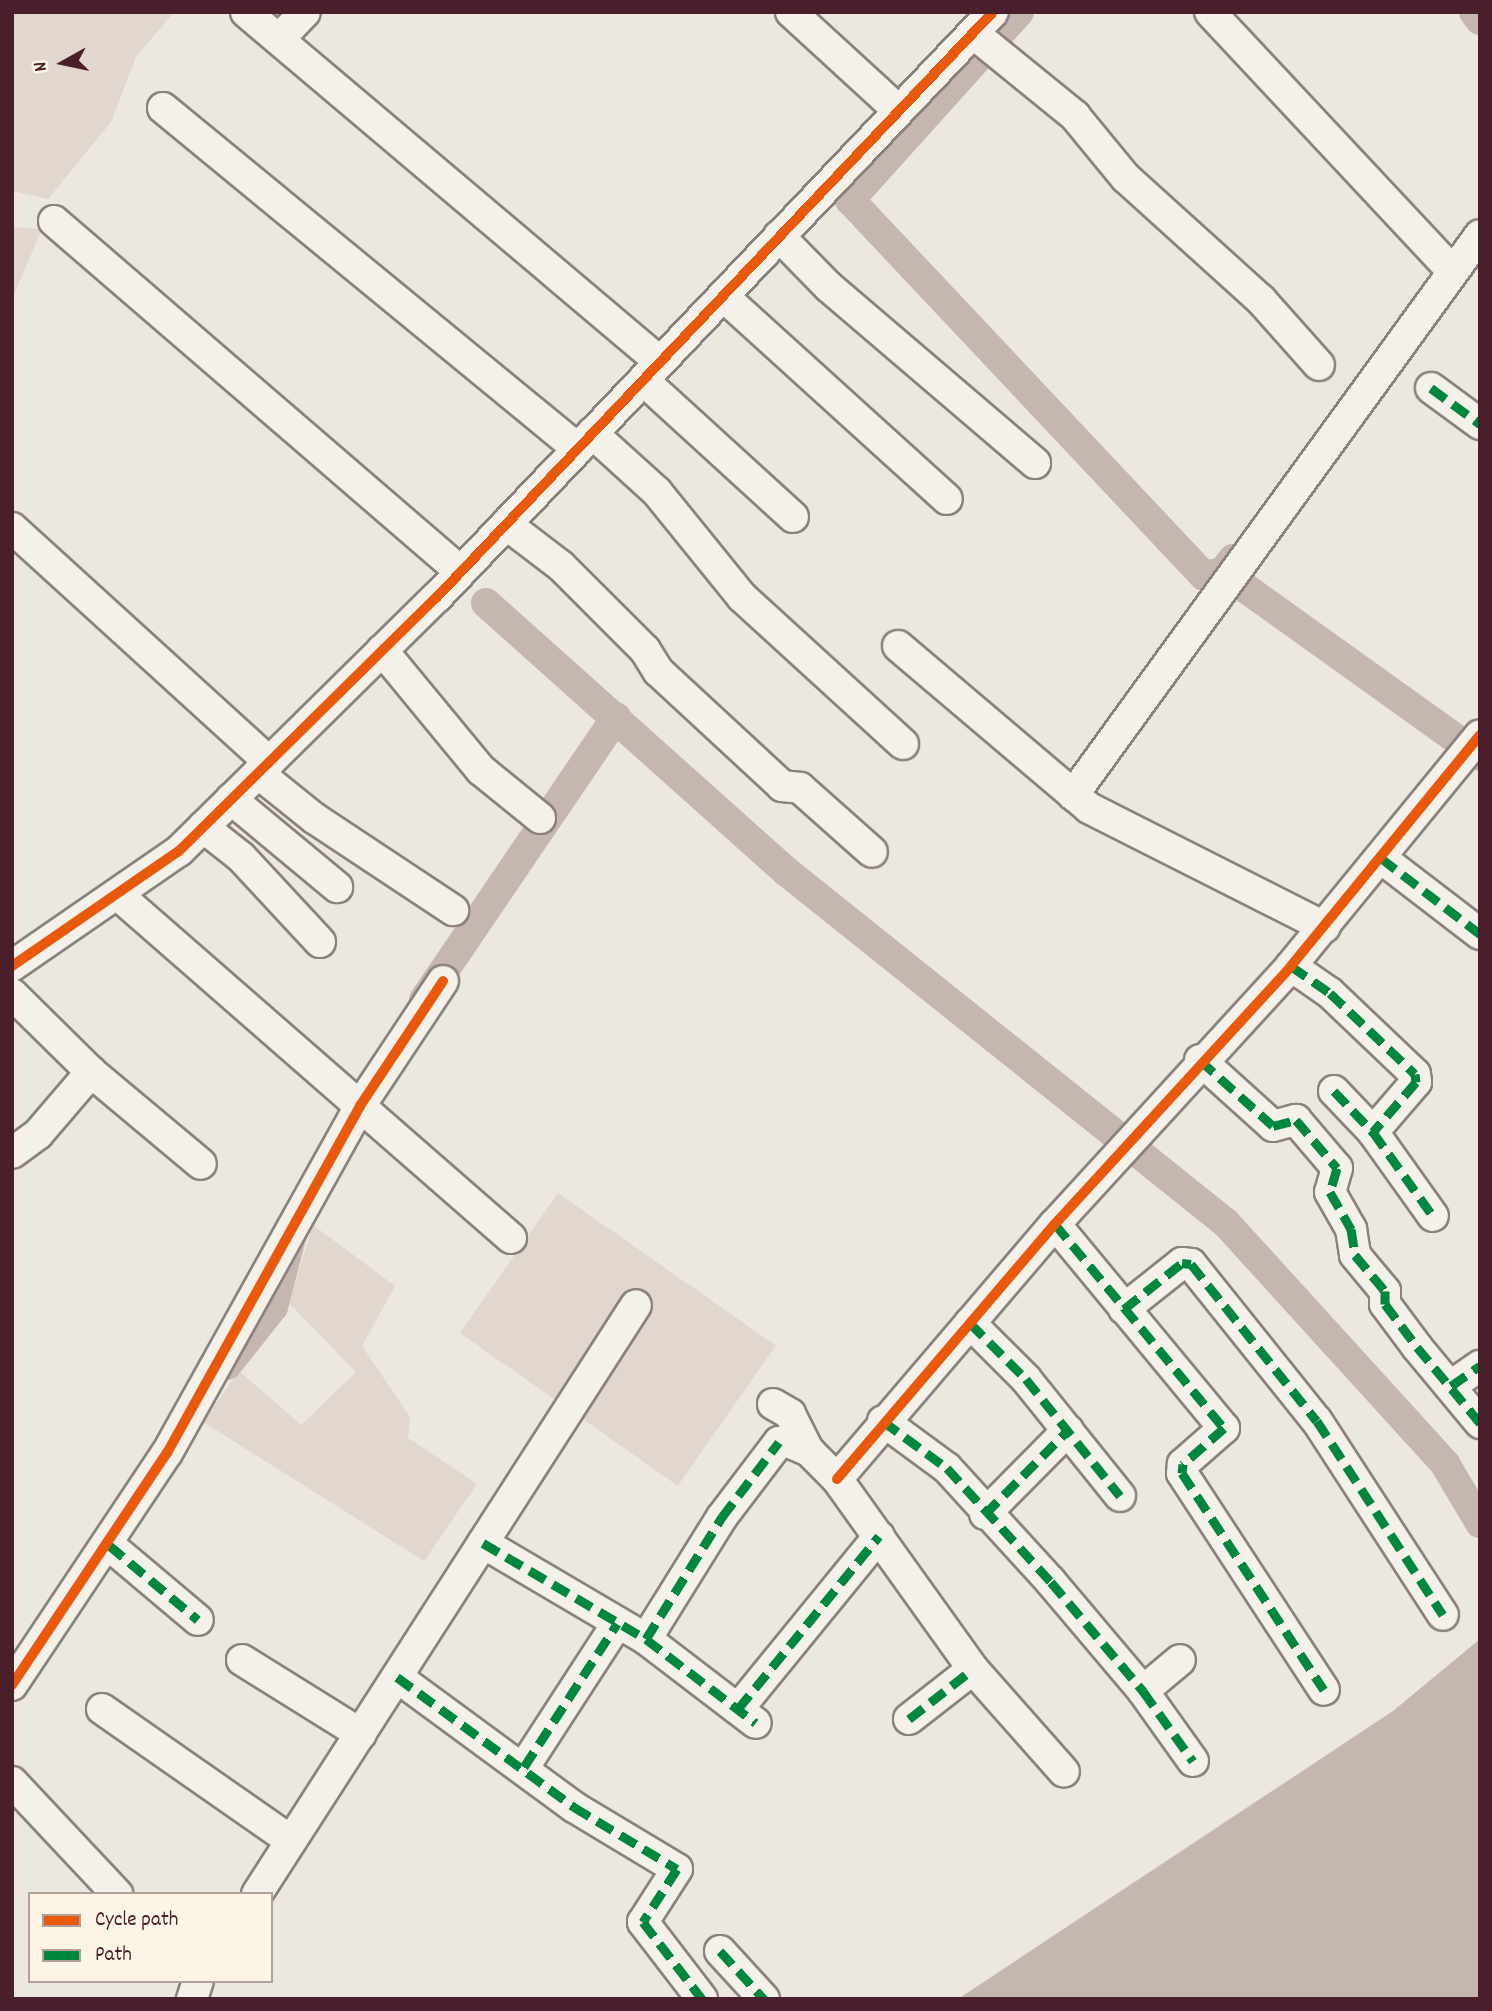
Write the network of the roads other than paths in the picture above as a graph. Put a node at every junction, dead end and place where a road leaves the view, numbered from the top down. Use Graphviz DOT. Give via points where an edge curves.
graph roads {
  1 [pos="246,12"];
  2 [pos="304,12"];
  3 [pos="791,12"];
  4 [pos="1210,12"];
  5 [pos="983,19"];
  6 [pos="279,39"];
  7 [pos="163,108"];
  8 [pos="898,110"];
  9 [pos="54,221"];
  10 [pos="1480,235"];
  11 [pos="779,236"];
  12 [pos="1443,261"];
  13 [pos="723,296"];
  14 [pos="1318,365"];
  15 [pos="652,371"];
  16 [pos="1431,388"];
  17 [pos="1480,424"];
  18 [pos="585,441"];
  19 [pos="1035,463"];
  20 [pos="947,499"];
  21 [pos="793,517"];
  22 [pos="506,524"];
  23 [pos="12,528"];
  24 [pos="461,572"];
  25 [pos="898,646"];
  26 [pos="382,650"];
  27 [pos="1478,737"];
  28 [pos="904,744"];
  29 [pos="264,768"];
  30 [pos="1073,795"];
  31 [pos="231,799"];
  32 [pos="540,818"];
  33 [pos="203,827"];
  34 [pos="872,852"];
  35 [pos="1381,858"];
  36 [pos="337,887"];
  37 [pos="117,894"];
  38 [pos="453,910"];
  39 [pos="1325,927"];
  40 [pos="1480,934"];
  41 [pos="320,942"];
  42 [pos="12,966"];
  43 [pos="1292,966"];
  44 [pos="443,981"];
  45 [pos="12,994"];
  46 [pos="1200,1060"];
  47 [pos="91,1072"];
  48 [pos="1334,1091"];
  49 [pos="360,1106"];
  50 [pos="1373,1132"];
  51 [pos="12,1153"];
  52 [pos="201,1164"];
  53 [pos="1433,1216"];
  54 [pos="1055,1224"];
  55 [pos="511,1238"];
  56 [pos="636,1305"];
  57 [pos="1124,1309"];
  58 [pos="970,1324"];
  59 [pos="1480,1366"];
  60 [pos="1451,1386"];
  61 [pos="774,1404"];
  62 [pos="883,1421"];
  63 [pos="1480,1423"];
  64 [pos="1068,1430"];
  65 [pos="808,1450"];
  66 [pos="837,1479"];
  67 [pos="1120,1496"];
  68 [pos="985,1514"];
  69 [pos="879,1536"];
  70 [pos="483,1543"];
  71 [pos="109,1545"];
  72 [pos="1443,1615"];
  73 [pos="198,1620"];
  74 [pos="617,1624"];
  75 [pos="646,1639"];
  76 [pos="242,1660"];
  77 [pos="1180,1660"];
  78 [pos="973,1668"];
  79 [pos="397,1677"];
  80 [pos="12,1685"];
  81 [pos="1143,1690"];
  82 [pos="1324,1690"];
  83 [pos="102,1709"];
  84 [pos="909,1719"];
  85 [pos="361,1734"];
  86 [pos="1193,1761"];
  87 [pos="524,1767"];
  88 [pos="1064,1772"];
  89 [pos="12,1782"];
  90 [pos="290,1840"];
  91 [pos="115,1892"];
  92 [pos="258,1892"];
  93 [pos="719,1951"];
  94 [pos="702,1999"];
  95 [pos="764,1999"];
  1 -- 6 [label="street"];
  2 -- 6 [label="street"];
  3 -- 8 [label="street"];
  4 -- 12 [label="street"];
  5 -- 8 [label="street"];
  5 -- 14 [label="street" via="1075,116 1126,178 1261,300"];
  6 -- 15 [label="street"];
  7 -- 18 [label="street"];
  8 -- 11 [label="street"];
  9 -- 24 [label="street"];
  10 -- 30 [label="street"];
  11 -- 13 [label="street"];
  11 -- 19 [label="street" via="829,287"];
  13 -- 15 [label="street"];
  13 -- 20 [label="street"];
  15 -- 18 [label="street"];
  15 -- 21 [label="street"];
  16 -- 17 [label="street"];
  18 -- 22 [label="street"];
  18 -- 28 [label="street" via="657,492 742,597"];
  22 -- 24 [label="street"];
  22 -- 34 [label="street" via="561,566 645,650 658,671 782,786 800,788"];
  23 -- 29 [label="street"];
  24 -- 26 [label="street"];
  25 -- 30 [label="street"];
  26 -- 29 [label="street"];
  26 -- 32 [label="street" via="481,770"];
  27 -- 35 [label="street"];
  29 -- 31 [label="street"];
  29 -- 38 [label="street" via="314,818"];
  30 -- 39 [label="street"];
  31 -- 33 [label="street"];
  31 -- 36 [label="street"];
  33 -- 37 [label="street"];
  33 -- 41 [label="street" via="241,857"];
  35 -- 39 [label="street"];
  35 -- 40 [label="street"];
  37 -- 42 [label="street"];
  37 -- 49 [label="street"];
  39 -- 43 [label="street"];
  43 -- 46 [label="street"];
  43 -- 50 [label="street" via="1330,993 1415,1074 1416,1082"];
  44 -- 49 [label="street"];
  45 -- 47 [label="street"];
  46 -- 54 [label="street"];
  46 -- 60 [label="street" via="1273,1126 1296,1120 1337,1168 1330,1192 1351,1229 1355,1255 1385,1291 1385,1304 1401,1326"];
  47 -- 51 [label="street" via="38,1134"];
  47 -- 52 [label="street"];
  48 -- 50 [label="street"];
  49 -- 55 [label="street"];
  49 -- 71 [label="street" via="167,1452"];
  50 -- 53 [label="street"];
  54 -- 57 [label="street"];
  54 -- 58 [label="street"];
  56 -- 70 [label="street"];
  57 -- 72 [label="street" via="1182,1263 1191,1264 1317,1421"];
  57 -- 82 [label="street" via="1224,1428 1184,1464 1182,1473"];
  58 -- 62 [label="street"];
  58 -- 64 [label="street"];
  59 -- 60 [label="street"];
  60 -- 63 [label="street"];
  61 -- 65 [label="street" via="790,1414"];
  62 -- 66 [label="street"];
  62 -- 68 [label="street" via="947,1468"];
  64 -- 67 [label="street"];
  64 -- 68 [label="street"];
  65 -- 66 [label="street"];
  65 -- 75 [label="street" via="779,1443 722,1517"];
  66 -- 69 [label="street"];
  68 -- 81 [label="street"];
  69 -- 75 [label="street" via="747,1716"];
  69 -- 78 [label="street"];
  70 -- 74 [label="street"];
  70 -- 79 [label="street"];
  71 -- 73 [label="street"];
  71 -- 80 [label="street"];
  74 -- 75 [label="street"];
  74 -- 87 [label="street"];
  76 -- 85 [label="street"];
  77 -- 81 [label="street"];
  78 -- 84 [label="street"];
  78 -- 88 [label="street"];
  79 -- 85 [label="street"];
  79 -- 87 [label="street"];
  81 -- 86 [label="street"];
  83 -- 90 [label="street"];
  85 -- 90 [label="street"];
  87 -- 94 [label="street" via="574,1807 677,1869 643,1922"];
  89 -- 91 [label="street"];
  90 -- 92 [label="street"];
  93 -- 95 [label="street"];
}
